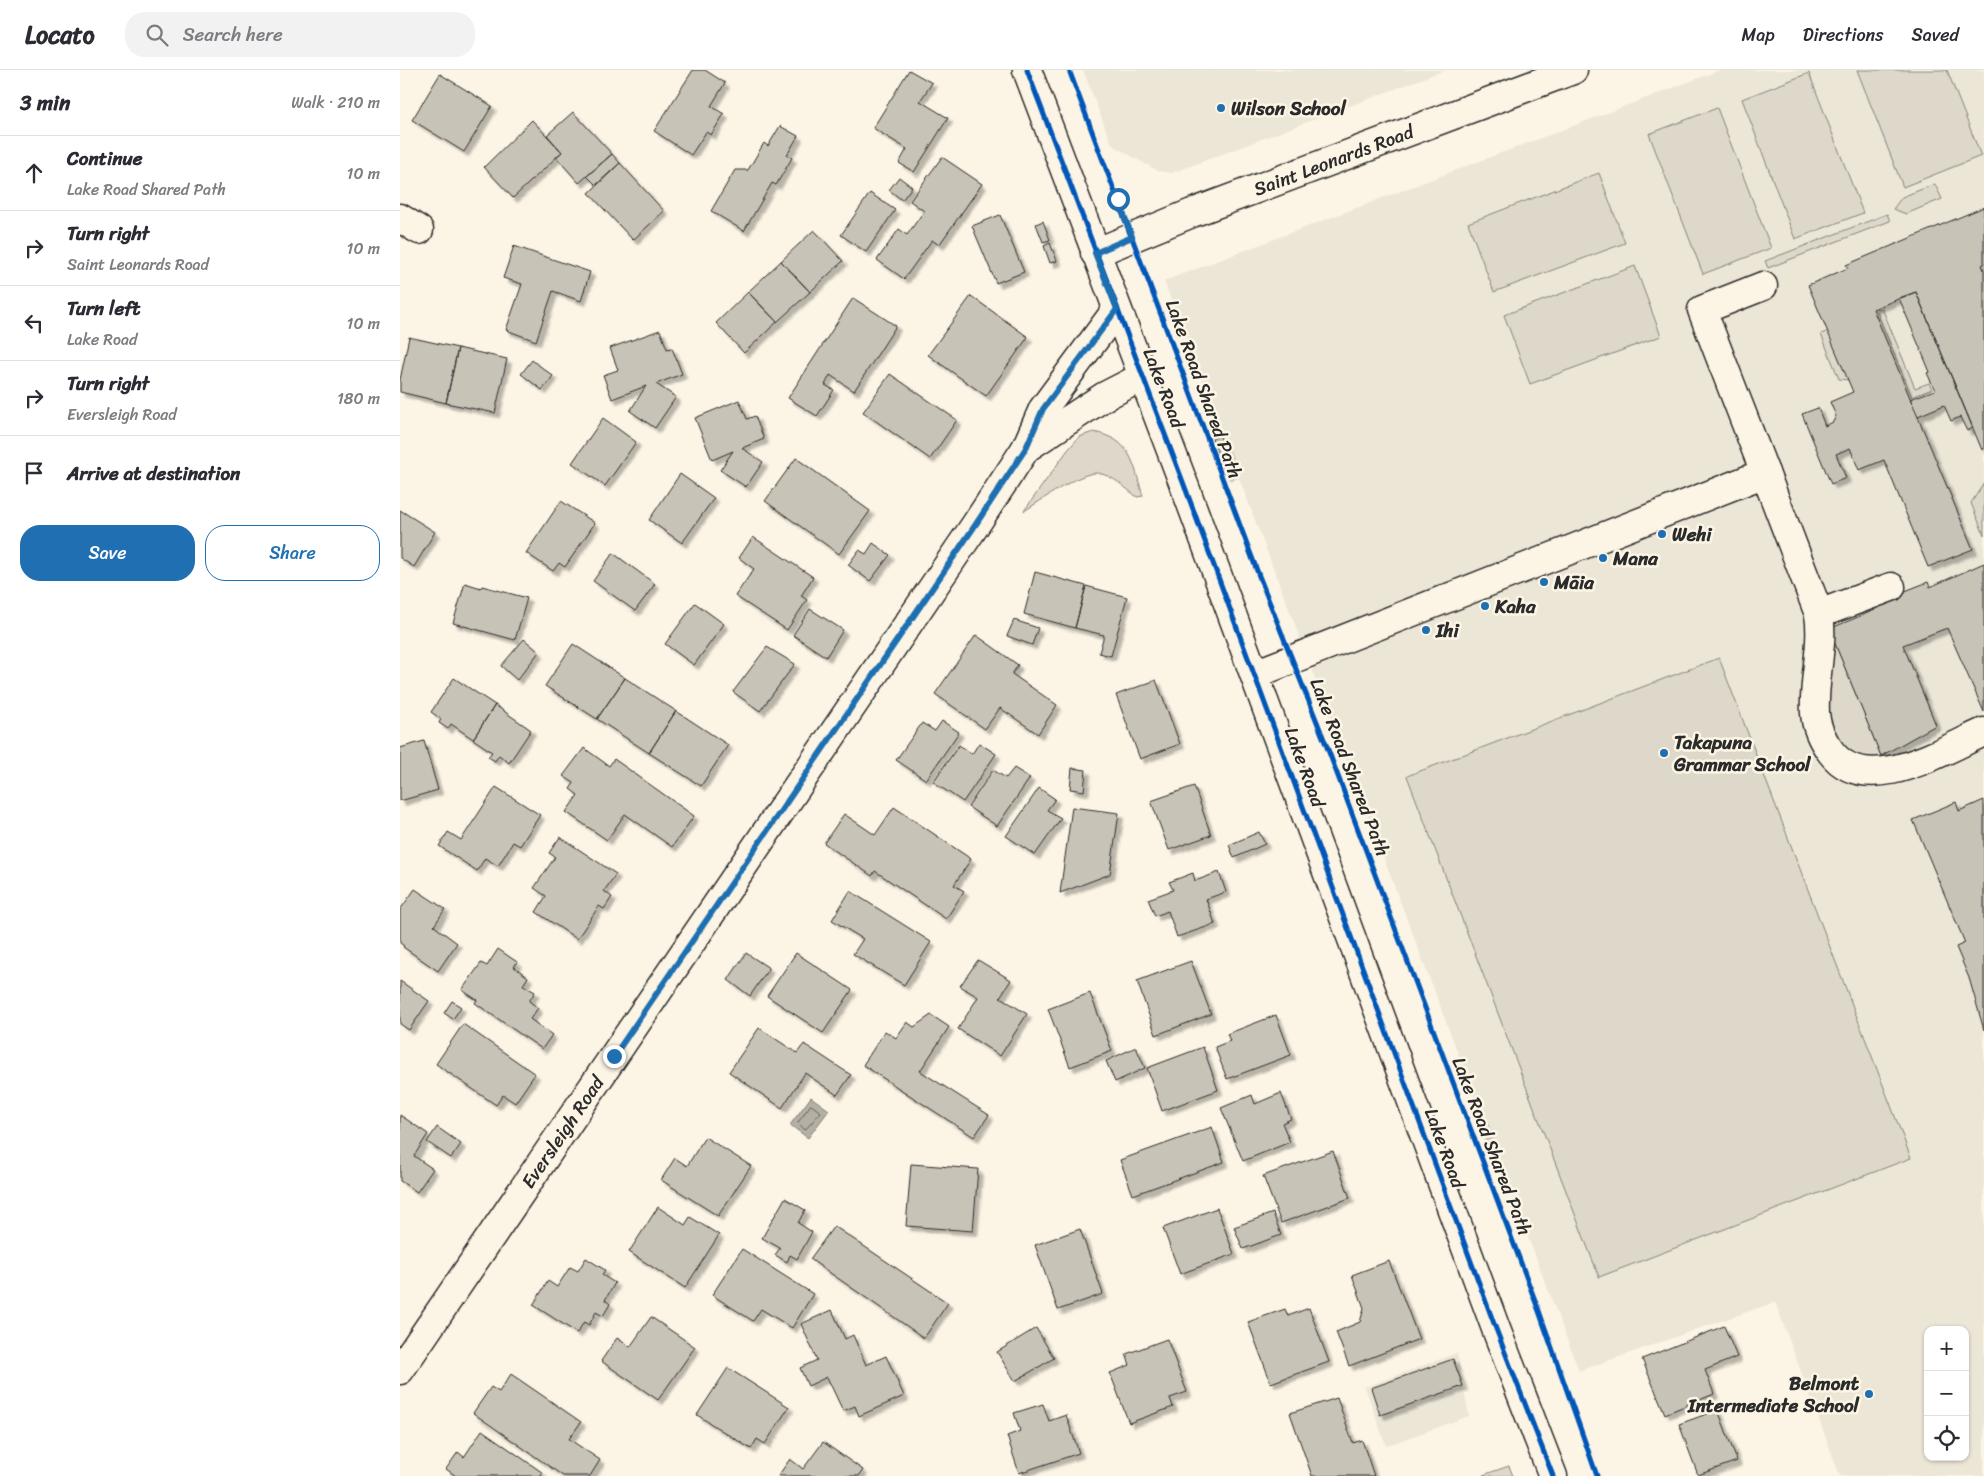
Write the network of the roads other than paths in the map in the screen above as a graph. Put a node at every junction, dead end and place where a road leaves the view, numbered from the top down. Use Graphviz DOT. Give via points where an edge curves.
graph roads {
  1 [pos="1027,70"];
  2 [pos="1573,70"];
  3 [pos="1511,81"];
  4 [pos="1095,253"];
  5 [pos="1763,286"];
  6 [pos="1117,309"];
  7 [pos="1144,376"];
  8 [pos="1026,448"];
  9 [pos="1765,473"];
  10 [pos="1891,587"];
  11 [pos="1819,614"];
  12 [pos="1255,674"];
  13 [pos="1984,732"];
  14 [pos="400,1370"];
  15 [pos="1553,1476"];
  1 -- 4 [label="street, Lake Road"];
  2 -- 3 [label="street, Saint Leonards Road"];
  3 -- 4 [label="street, Saint Leonards Road"];
  4 -- 6 [label="street, Lake Road"];
  5 -- 9 [label="street" via="1702,310"];
  6 -- 7 [label="street, Lake Road"];
  6 -- 8 [label="street, Eversleigh Road" via="1043,409"];
  7 -- 8 [label="street, Eversleigh Road" via="1105,396"];
  7 -- 12 [label="street, Lake Road"];
  8 -- 14 [label="street, Eversleigh Road"];
  9 -- 11 [label="street"];
  9 -- 12 [label="street"];
  10 -- 11 [label="street"];
  11 -- 13 [label="street" via="1816,725 1835,758 1849,769 1890,771"];
  12 -- 15 [label="street, Lake Road"];
}
